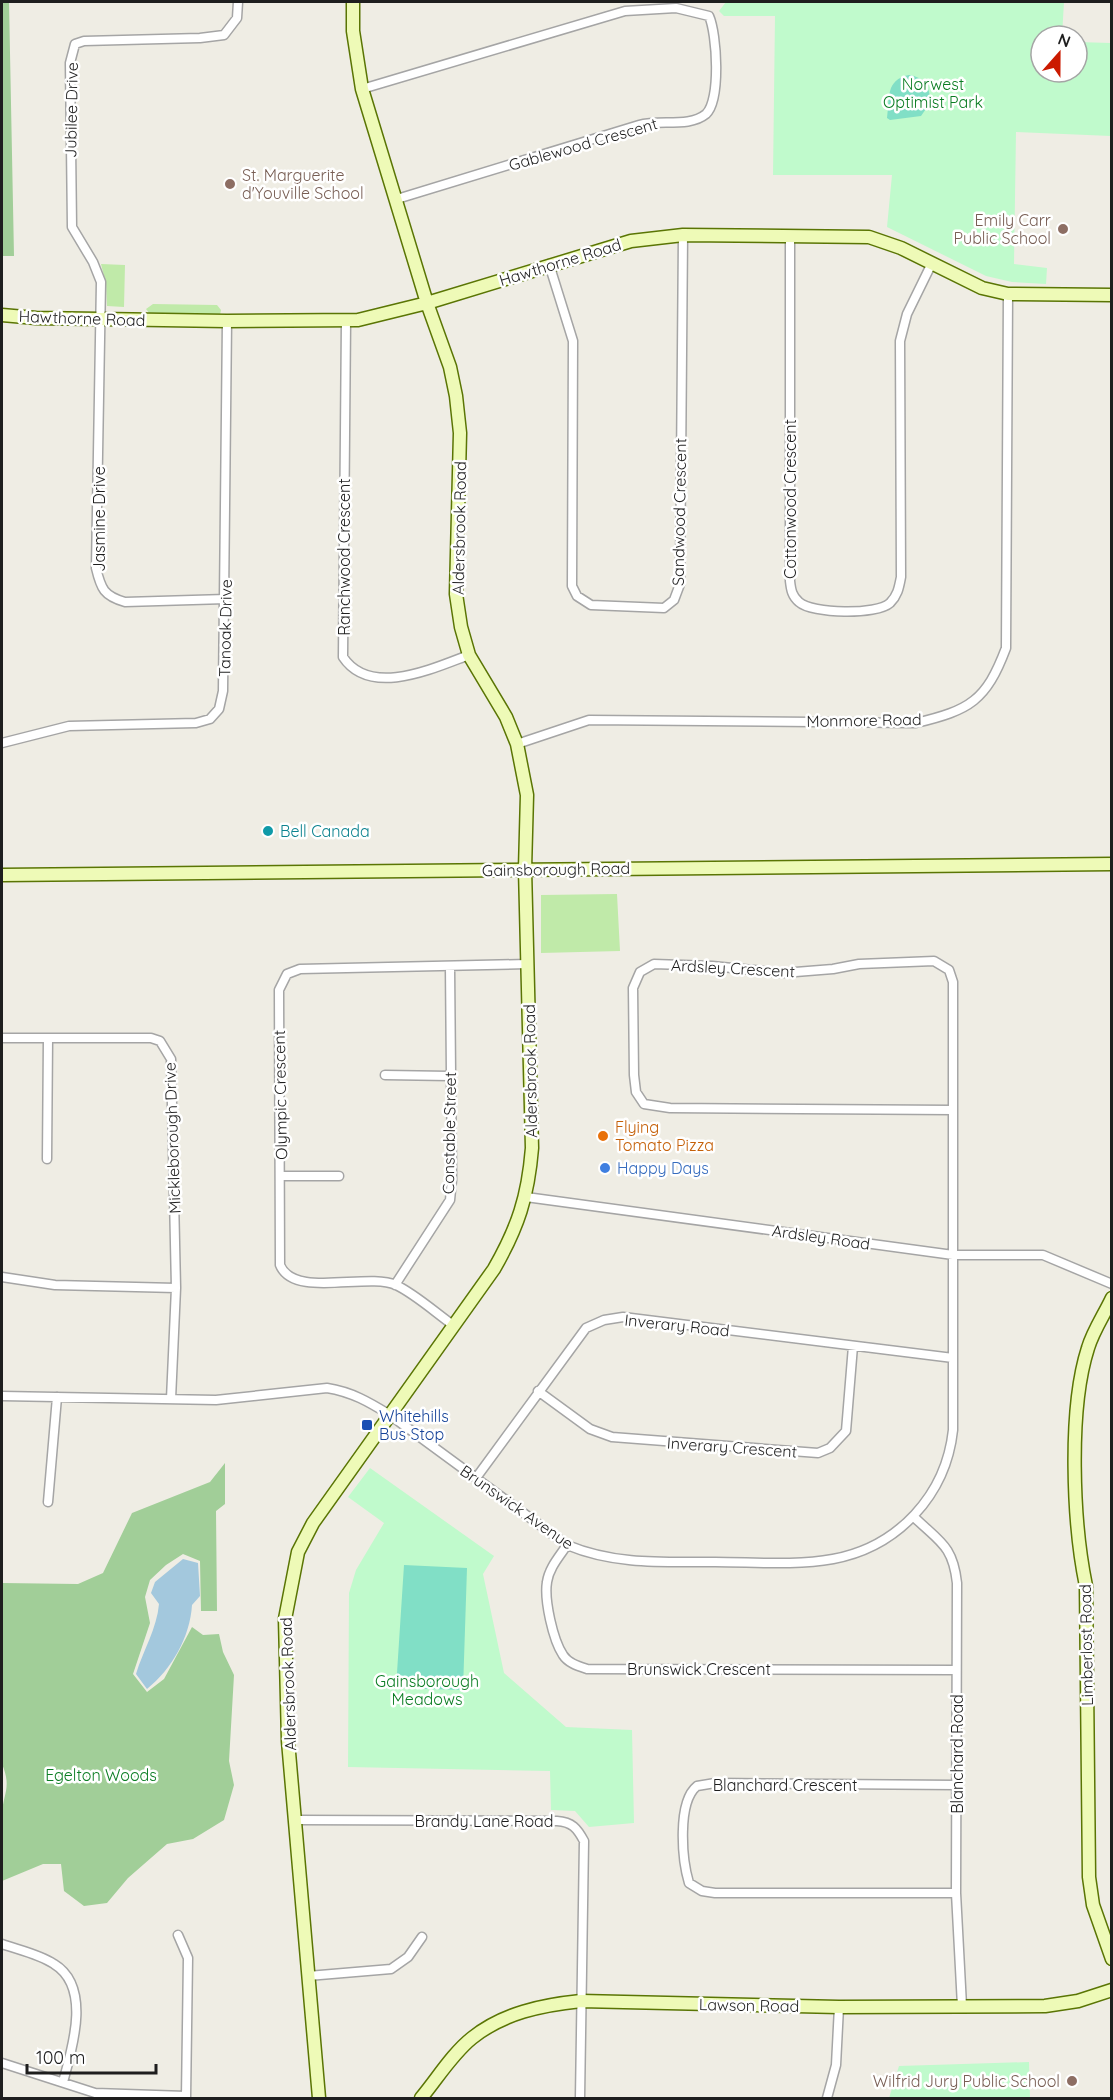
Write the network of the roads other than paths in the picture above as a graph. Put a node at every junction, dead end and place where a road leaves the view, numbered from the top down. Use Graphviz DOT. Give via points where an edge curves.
graph roads {
  1 [pos="238,2"];
  2 [pos="353,2"];
  3 [pos="362,88"];
  4 [pos="398,199"];
  5 [pos="683,235"];
  6 [pos="790,236"];
  7 [pos="932,263"];
  8 [pos="549,264"];
  9 [pos="1008,294"];
  10 [pos="1112,295"];
  11 [pos="427,303"];
  12 [pos="2,315"];
  13 [pos="101,320"];
  14 [pos="227,321"];
  15 [pos="346,321"];
  16 [pos="226,599"];
  17 [pos="469,655"];
  18 [pos="2,743"];
  19 [pos="517,744"];
  20 [pos="1112,864"];
  21 [pos="525,869"];
  22 [pos="2,875"];
  23 [pos="527,964"];
  24 [pos="450,967"];
  25 [pos="2,1038"];
  26 [pos="48,1038"];
  27 [pos="385,1075"];
  28 [pos="450,1076"];
  29 [pos="953,1110"];
  30 [pos="47,1159"];
  31 [pos="281,1176"];
  32 [pos="339,1176"];
  33 [pos="526,1197"];
  34 [pos="953,1255"];
  35 [pos="2,1277"];
  36 [pos="1112,1284"];
  37 [pos="396,1285"];
  38 [pos="176,1288"];
  39 [pos="1112,1298"];
  40 [pos="453,1325"];
  41 [pos="853,1346"];
  42 [pos="953,1358"];
  43 [pos="538,1391"];
  44 [pos="2,1396"];
  45 [pos="57,1397"];
  46 [pos="171,1399"];
  47 [pos="390,1415"];
  48 [pos="476,1478"];
  49 [pos="48,1502"];
  50 [pos="915,1518"];
  51 [pos="567,1545"];
  52 [pos="957,1670"];
  53 [pos="957,1785"];
  54 [pos="297,1820"];
  55 [pos="956,1893"];
  56 [pos="178,1935"];
  57 [pos="422,1937"];
  58 [pos="2,1944"];
  59 [pos="1112,1959"];
  60 [pos="308,1976"];
  61 [pos="1112,1990"];
  62 [pos="580,2001"];
  63 [pos="962,2006"];
  64 [pos="839,2007"];
  65 [pos="2,2063"];
  66 [pos="63,2082"];
  67 [pos="186,2097"];
  68 [pos="319,2098"];
  69 [pos="421,2098"];
  70 [pos="580,2098"];
  71 [pos="827,2098"];
  1 -- 13 [label="street, Jubilee Drive" via="237,18 224,35 75,44 70,63 70,215 72,227 101,282"];
  2 -- 3 [label="street, Aldersbrook Road" via="353,31"];
  3 -- 4 [label="street, Aldersbrook Road"];
  3 -- 4 [label="street, Gablewood Crescent" via="625,11 676,8 709,16 716,31 714,100 707,113 695,120 644,124"];
  4 -- 11 [label="street, Aldersbrook Road"];
  5 -- 6 [label="street, Hawthorne Road"];
  5 -- 8 [label="street, Hawthorne Road" via="631,241"];
  5 -- 8 [label="street, Sandwood Crescent" via="680,584 674,600 664,608 591,605 577,596 572,586 573,341"];
  6 -- 7 [label="street, Hawthorne Road" via="869,237"];
  6 -- 7 [label="street, Cottonwood Crescent" via="790,581 792,595 812,609 875,609 889,604 898,592 900,342 907,314"];
  7 -- 9 [label="street, Hawthorne Road" via="982,288"];
  8 -- 11 [label="street, Hawthorne Road"];
  9 -- 10 [label="street, Hawthorne Road"];
  9 -- 19 [label="street, Monmore Road" via="1006,648 989,687 975,701 951,714 916,723 589,720"];
  11 -- 15 [label="street, Hawthorne Road"];
  11 -- 17 [label="street, Aldersbrook Road" via="456,396 460,433 456,594"];
  12 -- 13 [label="street, Hawthorne Road"];
  13 -- 14 [label="street, Hawthorne Road"];
  13 -- 16 [label="street, Jasmine Drive" via="96,568 100,584 110,598 125,602"];
  14 -- 15 [label="street, Hawthorne Road"];
  14 -- 16 [label="street, Tanoak Drive"];
  15 -- 17 [label="street, Ranchwood Crescent" via="343,657 353,670 385,677 411,675"];
  16 -- 18 [label="street, Tanoak Drive" via="223,691 219,709 210,718 196,723 69,726"];
  17 -- 19 [label="street, Aldersbrook Road" via="506,717"];
  19 -- 21 [label="street, Aldersbrook Road" via="527,795"];
  20 -- 21 [label="street, Gainsborough Road"];
  21 -- 22 [label="street, Gainsborough Road"];
  21 -- 23 [label="street, Aldersbrook Road"];
  23 -- 24 [label="street, Olympic Crescent"];
  23 -- 33 [label="street, Aldersbrook Road" via="532,1148"];
  24 -- 28 [label="street, Constable Street"];
  24 -- 31 [label="street, Olympic Crescent" via="300,969 287,974 279,990"];
  25 -- 26 [label="street, Mickleborough Drive"];
  26 -- 30 [label="street"];
  26 -- 38 [label="street, Mickleborough Drive" via="151,1038 160,1041 171,1059"];
  27 -- 28 [label="street"];
  28 -- 37 [label="street, Constable Street" via="450,1200"];
  29 -- 29 [label="street, Ardsley Crescent" via="670,1108 644,1104 636,1092 633,988 640,972 654,964 783,973 934,961 949,970 953,982"];
  29 -- 34 [label="street, Ardsley Crescent"];
  31 -- 32 [label="street"];
  31 -- 37 [label="street, Olympic Crescent" via="283,1272 300,1282"];
  33 -- 34 [label="street, Ardsley Road"];
  33 -- 40 [label="street, Aldersbrook Road" via="512,1239"];
  34 -- 36 [label="street, Ardsley Road" via="1043,1255"];
  34 -- 42 [label="street, Brunswick Avenue"];
  35 -- 38 [label="street" via="55,1285"];
  37 -- 40 [label="street"];
  38 -- 46 [label="street, Mickleborough Drive"];
  39 -- 59 [label="street, Limberlost Road" via="1088,1348 1076,1406 1078,1547 1087,1595 1089,1877 1093,1905"];
  40 -- 47 [label="street, Aldersbrook Road"];
  41 -- 42 [label="street, Inverary Road"];
  41 -- 43 [label="street, Inverary Road" via="623,1317 586,1328"];
  41 -- 43 [label="street, Inverary Crescent" via="846,1431 830,1449 818,1453 612,1437 590,1429"];
  42 -- 50 [label="street, Brunswick Avenue" via="951,1452 931,1495"];
  43 -- 48 [label="street, Inverary Road"];
  44 -- 45 [label="street, Brunswick Avenue"];
  45 -- 46 [label="street, Brunswick Avenue"];
  45 -- 49 [label="street"];
  46 -- 47 [label="street, Brunswick Avenue" via="216,1400 327,1388 360,1396"];
  47 -- 48 [label="street, Brunswick Avenue"];
  47 -- 54 [label="street, Aldersbrook Road" via="313,1523 298,1552 290,1583 285,1619 288,1740"];
  48 -- 51 [label="street, Brunswick Avenue"];
  50 -- 51 [label="street, Brunswick Avenue" via="861,1553 830,1560 627,1562 594,1557"];
  50 -- 52 [label="street, Blanchard Road" via="954,1560"];
  51 -- 52 [label="street, Brunswick Crescent" via="546,1584 549,1614 563,1655 574,1665 587,1669"];
  52 -- 53 [label="street, Blanchard Road"];
  53 -- 55 [label="street, Blanchard Road"];
  53 -- 55 [label="street, Blanchard Crescent" via="697,1786 687,1799 682,1862 689,1883 715,1893"];
  54 -- 60 [label="street, Aldersbrook Road"];
  54 -- 62 [label="street, Brandy Lane Road" via="568,1822 578,1829 584,1841"];
  55 -- 63 [label="street, Blanchard Road"];
  56 -- 67 [label="street" via="188,1958"];
  57 -- 60 [label="street" via="408,1957 391,1969"];
  58 -- 66 [label="street" via="56,1965 70,1981 75,2003 74,2040"];
  60 -- 68 [label="street, Aldersbrook Road"];
  61 -- 63 [label="street, Lawson Road" via="1045,2006"];
  62 -- 64 [label="street, Lawson Road"];
  62 -- 69 [label="street, Lawson Road" via="541,2005 472,2038"];
  62 -- 70 [label="street, Brandy Lane Road"];
  63 -- 64 [label="street, Lawson Road"];
  64 -- 71 [label="street" via="836,2065"];
  65 -- 66 [label="street"];
  66 -- 67 [label="street" via="95,2093"];
}
